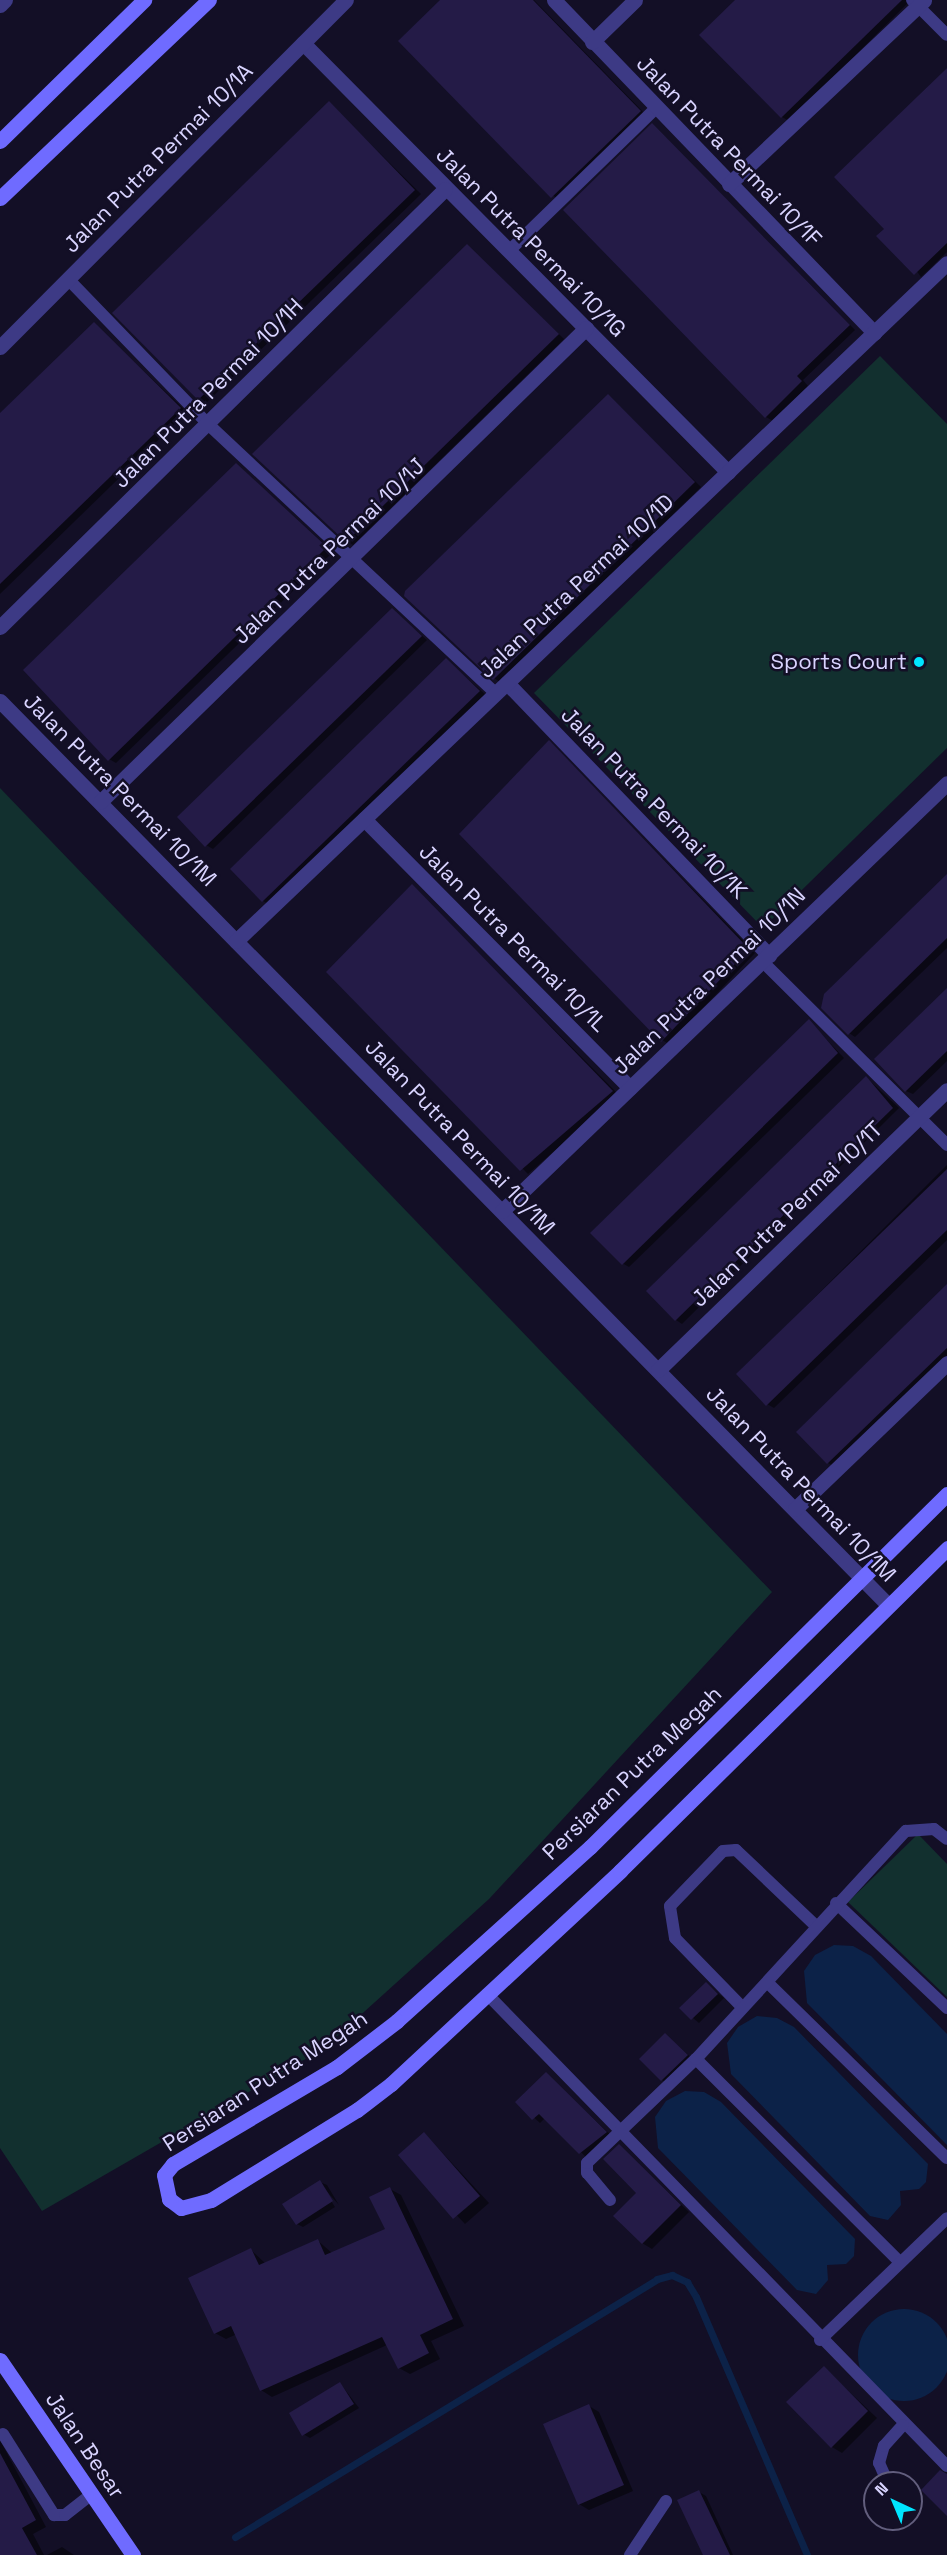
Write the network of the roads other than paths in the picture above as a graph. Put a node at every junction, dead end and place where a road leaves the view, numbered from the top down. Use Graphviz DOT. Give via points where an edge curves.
graph roads {
  1 [pos="5,0"];
  2 [pos="144,0"];
  3 [pos="209,0"];
  4 [pos="346,0"];
  5 [pos="554,0"];
  6 [pos="635,0"];
  7 [pos="918,2"];
  8 [pos="0,5"];
  9 [pos="947,35"];
  10 [pos="592,42"];
  11 [pos="303,43"];
  12 [pos="656,108"];
  13 [pos="0,141"];
  14 [pos="729,184"];
  15 [pos="446,189"];
  16 [pos="0,198"];
  17 [pos="509,250"];
  18 [pos="947,263"];
  19 [pos="69,280"];
  20 [pos="586,328"];
  21 [pos="874,333"];
  22 [pos="0,347"];
  23 [pos="209,425"];
  24 [pos="728,472"];
  25 [pos="354,561"];
  26 [pos="0,627"];
  27 [pos="501,688"];
  28 [pos="0,701"];
  29 [pos="947,783"];
  30 [pos="100,802"];
  31 [pos="364,819"];
  32 [pos="236,941"];
  33 [pos="766,958"];
  34 [pos="630,1088"];
  35 [pos="947,1090"];
  36 [pos="918,1118"];
  37 [pos="947,1145"];
  38 [pos="502,1211"];
  39 [pos="947,1363"];
  40 [pos="658,1370"];
  41 [pos="947,1494"];
  42 [pos="795,1509"];
  43 [pos="947,1548"];
  44 [pos="861,1577"];
  45 [pos="888,1605"];
  46 [pos="947,1839"];
  47 [pos="836,1902"];
  48 [pos="815,1925"];
  49 [pos="768,1983"];
  50 [pos="487,1994"];
  51 [pos="742,2007"];
  52 [pos="947,2008"];
  53 [pos="696,2059"];
  54 [pos="618,2130"];
  55 [pos="947,2158"];
  56 [pos="610,2200"];
  57 [pos="947,2218"];
  58 [pos="900,2262"];
  59 [pos="820,2340"];
  60 [pos="0,2360"];
  61 [pos="903,2425"];
  62 [pos="3,2434"];
  63 [pos="946,2463"];
  64 [pos="883,2471"];
  65 [pos="92,2494"];
  66 [pos="666,2501"];
  67 [pos="133,2555"];
  68 [pos="630,2555"];
  1 -- 8 [label="street"];
  2 -- 13 [label="street"];
  3 -- 16 [label="street"];
  4 -- 11 [label="street, Jalan Putra Permai 10/1A"];
  5 -- 10 [label="street, Jalan Putra Permai 10/1F"];
  6 -- 10 [label="street"];
  7 -- 9 [label="lane"];
  7 -- 14 [label="street"];
  10 -- 12 [label="street, Jalan Putra Permai 10/1F"];
  11 -- 15 [label="street, Jalan Putra Permai 10/1G"];
  11 -- 19 [label="street, Jalan Putra Permai 10/1A"];
  12 -- 14 [label="street, Jalan Putra Permai 10/1F"];
  12 -- 17 [label="lane"];
  14 -- 21 [label="street, Jalan Putra Permai 10/1F"];
  15 -- 17 [label="street, Jalan Putra Permai 10/1G"];
  15 -- 23 [label="street, Jalan Putra Permai 10/1H"];
  17 -- 20 [label="street, Jalan Putra Permai 10/1G"];
  18 -- 21 [label="street, Jalan Putra Permai 10/1D"];
  19 -- 22 [label="street, Jalan Putra Permai 10/1A"];
  19 -- 23 [label="lane"];
  20 -- 24 [label="street, Jalan Putra Permai 10/1G"];
  20 -- 25 [label="street, Jalan Putra Permai 10/1J"];
  21 -- 24 [label="street, Jalan Putra Permai 10/1D"];
  23 -- 25 [label="lane"];
  23 -- 26 [label="street, Jalan Putra Permai 10/1H"];
  24 -- 27 [label="street, Jalan Putra Permai 10/1D"];
  25 -- 27 [label="lane"];
  25 -- 30 [label="street, Jalan Putra Permai 10/1J"];
  27 -- 31 [label="street, Jalan Putra Permai 10/1D"];
  27 -- 33 [label="street, Jalan Putra Permai 10/1K"];
  28 -- 30 [label="street, Jalan Putra Permai 10/1M"];
  29 -- 33 [label="street, Jalan Putra Permai 10/1N"];
  30 -- 32 [label="street, Jalan Putra Permai 10/1M"];
  31 -- 32 [label="street, Jalan Putra Permai 10/1D"];
  31 -- 34 [label="street, Jalan Putra Permai 10/1L"];
  32 -- 38 [label="street, Jalan Putra Permai 10/1M"];
  33 -- 34 [label="street, Jalan Putra Permai 10/1N"];
  33 -- 36 [label="lane"];
  34 -- 38 [label="street, Jalan Putra Permai 10/1N"];
  35 -- 36 [label="street, Jalan Putra Permai 10/1T"];
  36 -- 37 [label="lane"];
  36 -- 40 [label="street, Jalan Putra Permai 10/1T"];
  38 -- 40 [label="street, Jalan Putra Permai 10/1M"];
  39 -- 42 [label="street"];
  40 -- 42 [label="street, Jalan Putra Permai 10/1M"];
  41 -- 44 [label="street, Persiaran Putra Megah"];
  42 -- 44 [label="street, Jalan Putra Permai 10/1M"];
  43 -- 45 [label="street, Persiaran Putra Megah"];
  44 -- 45 [label="street, Jalan Putra Permai 10/1M"];
  44 -- 50 [label="street, Persiaran Putra Megah" via="590,1847 397,2021 337,2067 173,2164 165,2175 169,2199 181,2208 196,2207 357,2110"];
  45 -- 50 [label="street, Persiaran Putra Megah" via="620,1871"];
  46 -- 47 [label="lane" via="918,1826 906,1831"];
  47 -- 48 [label="lane"];
  47 -- 52 [label="lane"];
  48 -- 49 [label="lane"];
  48 -- 51 [label="lane" via="736,1850 723,1851 670,1906 675,1938"];
  49 -- 51 [label="lane"];
  49 -- 55 [label="lane"];
  50 -- 54 [label="lane"];
  51 -- 53 [label="lane"];
  53 -- 54 [label="lane"];
  53 -- 58 [label="lane"];
  54 -- 56 [label="lane" via="587,2163 587,2174"];
  54 -- 59 [label="lane"];
  57 -- 58 [label="lane"];
  58 -- 59 [label="lane"];
  59 -- 61 [label="lane"];
  60 -- 65 [label="street, Jalan Besar"];
  61 -- 63 [label="lane"];
  61 -- 64 [label="lane" via="884,2446 879,2463"];
  62 -- 65 [label="lane" via="54,2515 65,2515"];
  65 -- 67 [label="street, Jalan Besar"];
  66 -- 68 [label="lane"];
}
